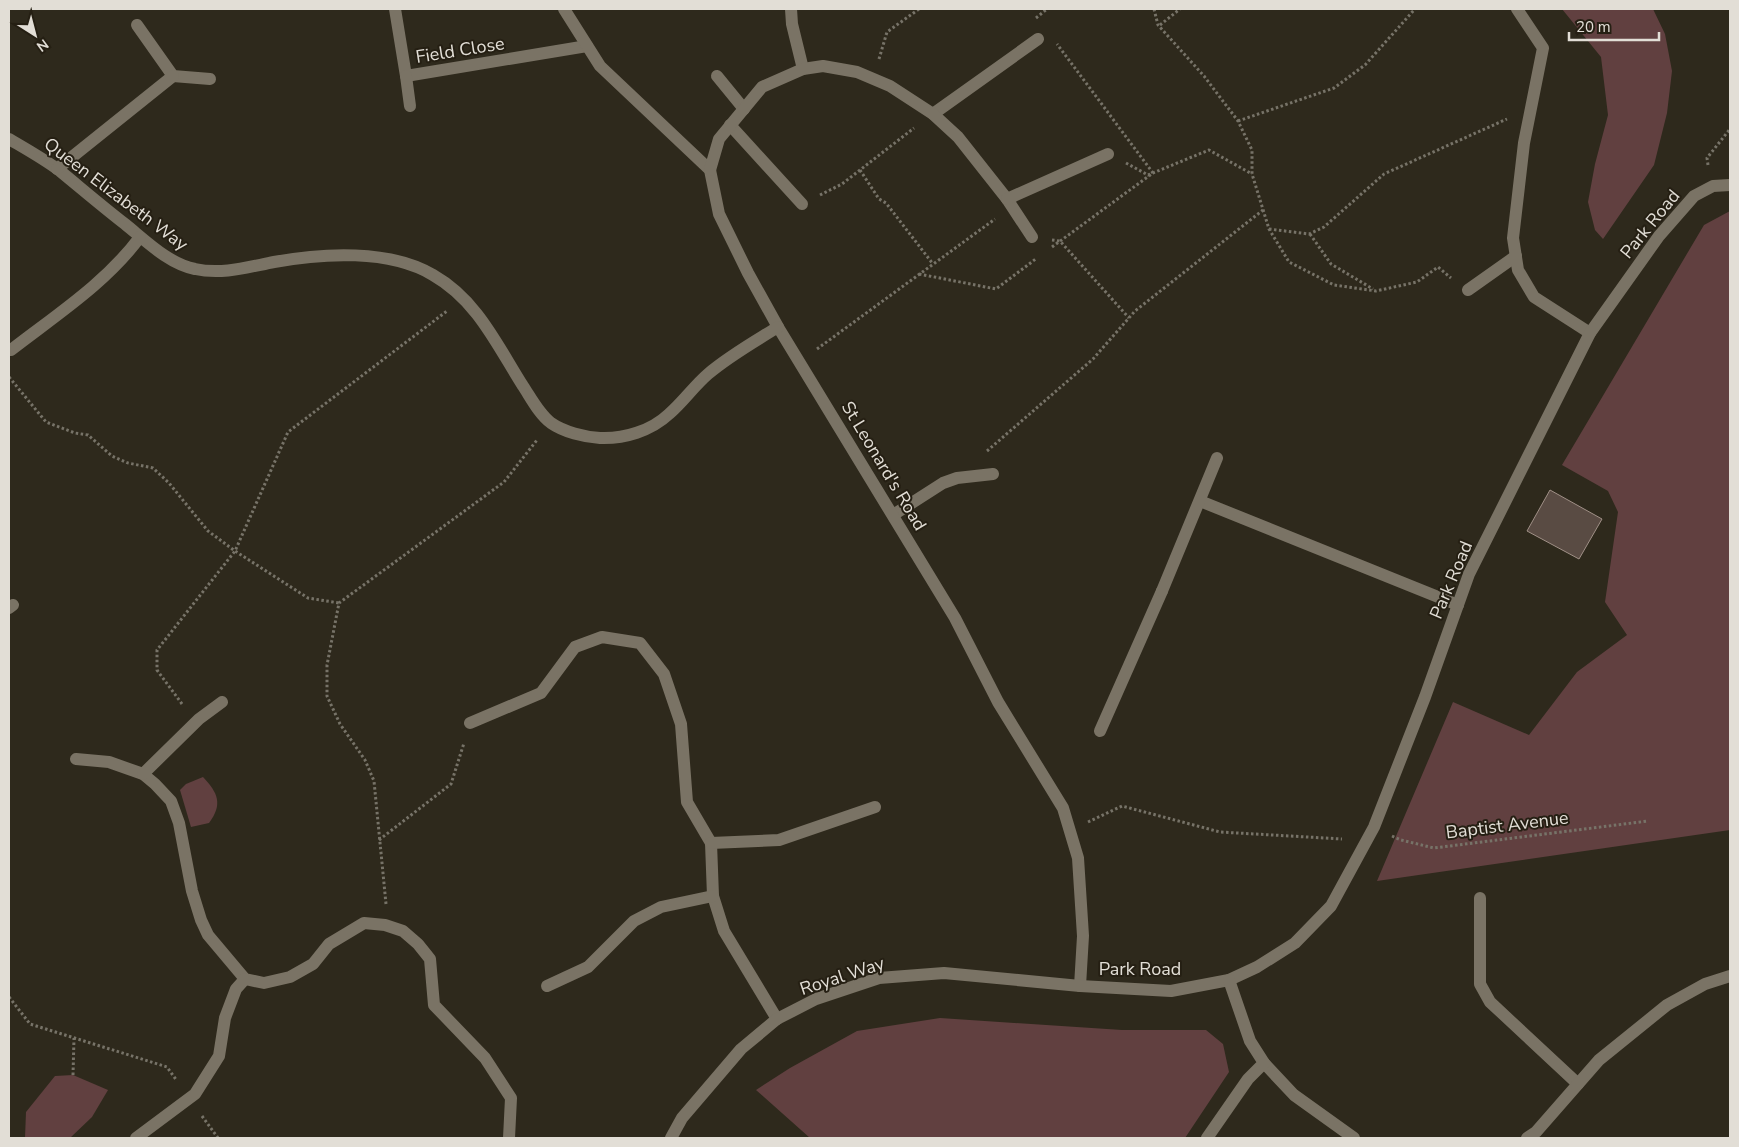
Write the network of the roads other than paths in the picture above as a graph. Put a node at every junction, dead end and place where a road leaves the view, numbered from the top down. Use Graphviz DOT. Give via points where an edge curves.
graph roads {
  1 [pos="395,9"];
  2 [pos="564,9"];
  3 [pos="791,9"];
  4 [pos="1517,9"];
  5 [pos="138,25"];
  6 [pos="1038,39"];
  7 [pos="587,46"];
  8 [pos="803,70"];
  9 [pos="173,76"];
  10 [pos="406,76"];
  11 [pos="717,76"];
  12 [pos="210,79"];
  13 [pos="410,106"];
  14 [pos="744,109"];
  15 [pos="933,114"];
  16 [pos="730,125"];
  17 [pos="9,139"];
  18 [pos="1108,154"];
  19 [pos="57,169"];
  20 [pos="710,170"];
  21 [pos="1730,185"];
  22 [pos="1010,203"];
  23 [pos="802,204"];
  24 [pos="1032,236"];
  25 [pos="140,237"];
  26 [pos="1516,256"];
  27 [pos="1468,290"];
  28 [pos="778,327"];
  29 [pos="1590,333"];
  30 [pos="11,350"];
  31 [pos="1218,458"];
  32 [pos="993,474"];
  33 [pos="1200,501"];
  34 [pos="893,515"];
  35 [pos="1458,605"];
  36 [pos="222,702"];
  37 [pos="470,723"];
  38 [pos="1100,731"];
  39 [pos="76,759"];
  40 [pos="143,774"];
  41 [pos="875,807"];
  42 [pos="710,843"];
  43 [pos="713,896"];
  44 [pos="1480,898"];
  45 [pos="1730,976"];
  46 [pos="245,979"];
  47 [pos="1229,980"];
  48 [pos="547,986"];
  49 [pos="1080,986"];
  50 [pos="778,1019"];
  51 [pos="1264,1063"];
  52 [pos="1578,1084"];
  53 [pos="136,1138"];
  54 [pos="510,1138"];
  55 [pos="671,1138"];
  56 [pos="1207,1138"];
  57 [pos="1354,1138"];
  58 [pos="1527,1138"];
  1 -- 10 [label="street, Field Close"];
  2 -- 7 [label="street"];
  3 -- 8 [label="street"];
  4 -- 26 [label="street" via="1544,48 1524,143 1513,238"];
  5 -- 9 [label="street"];
  6 -- 15 [label="street"];
  7 -- 10 [label="street, Field Close"];
  7 -- 20 [label="street" via="600,66"];
  8 -- 14 [label="street" via="762,87"];
  8 -- 15 [label="street" via="823,66 857,72 890,86"];
  9 -- 12 [label="street"];
  9 -- 19 [label="street"];
  10 -- 13 [label="street"];
  11 -- 14 [label="street"];
  14 -- 16 [label="street"];
  15 -- 22 [label="street" via="958,137"];
  16 -- 20 [label="street" via="719,139"];
  16 -- 23 [label="street"];
  17 -- 19 [label="street, Queen Elizabeth Way"];
  18 -- 22 [label="street"];
  19 -- 25 [label="street, Queen Elizabeth Way"];
  20 -- 28 [label="street, St Leonard's Road" via="718,214"];
  21 -- 29 [label="street, Park Road" via="1714,186 1694,196 1659,236"];
  22 -- 24 [label="street"];
  25 -- 28 [label="street, Queen Elizabeth Way" via="182,266 207,271 231,270 303,256 375,257 402,261 434,275 479,314 530,396 551,423 589,437 628,435 657,424 720,364"];
  25 -- 30 [label="street" via="105,277"];
  26 -- 27 [label="street"];
  26 -- 29 [label="street" via="1518,270 1534,297"];
  28 -- 34 [label="street, St Leonard's Road"];
  29 -- 35 [label="street, Park Road" via="1469,574"];
  31 -- 33 [label="street"];
  32 -- 34 [label="street" via="943,483"];
  33 -- 35 [label="street"];
  33 -- 38 [label="street"];
  34 -- 49 [label="street, St Leonard's Road" via="955,618 998,702 1063,808 1078,858 1083,936"];
  35 -- 47 [label="street, Park Road" via="1374,827 1330,906 1295,943"];
  36 -- 40 [label="street" via="194,724"];
  37 -- 42 [label="street" via="541,693 575,647 602,637 640,643 664,674 681,724 687,802"];
  39 -- 40 [label="street" via="109,762"];
  40 -- 46 [label="street" via="171,802 179,823 192,891 208,935"];
  41 -- 42 [label="street" via="779,840"];
  42 -- 43 [label="street"];
  43 -- 48 [label="street" via="661,907 634,921 588,968"];
  43 -- 50 [label="street" via="724,931"];
  44 -- 52 [label="street" via="1480,984 1490,1002"];
  45 -- 52 [label="street" via="1705,984 1667,1006 1599,1060"];
  46 -- 53 [label="street" via="236,989 225,1018 219,1056 196,1094"];
  46 -- 54 [label="street" via="264,983 290,977 313,964 329,944 364,923 403,931 430,959 434,1005 485,1058 511,1098"];
  47 -- 49 [label="street, Park Road" via="1171,991"];
  47 -- 51 [label="street" via="1250,1041"];
  49 -- 50 [label="street, Royal Way" via="944,973 879,978 816,999"];
  50 -- 55 [label="street, Royal Way" via="741,1049 682,1118"];
  51 -- 56 [label="street" via="1248,1079"];
  51 -- 57 [label="street" via="1294,1095"];
  52 -- 58 [label="street"];
}
